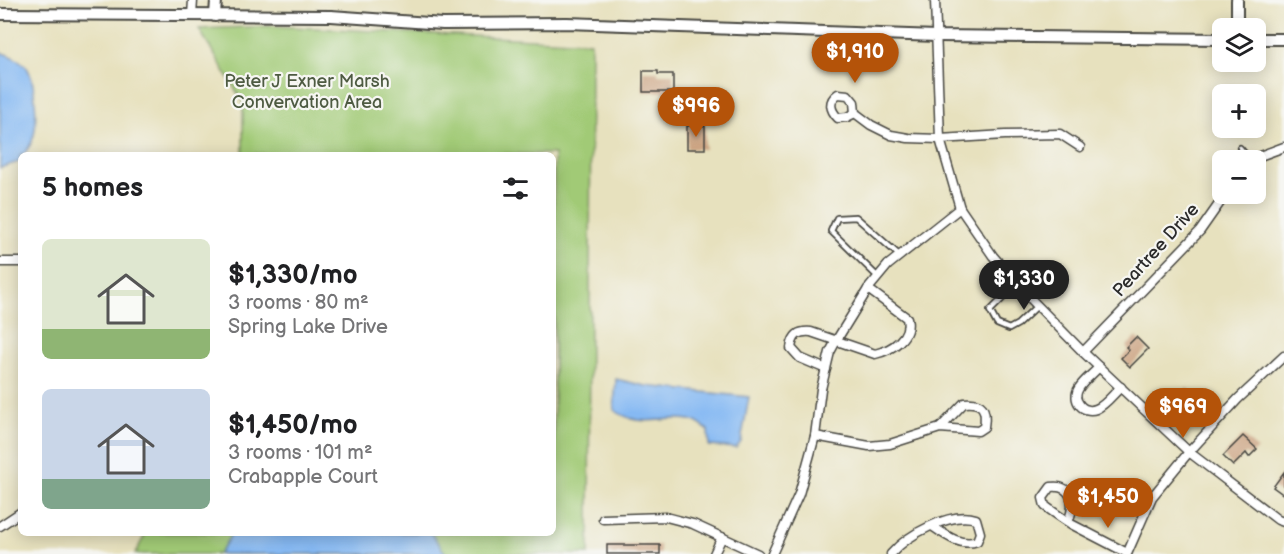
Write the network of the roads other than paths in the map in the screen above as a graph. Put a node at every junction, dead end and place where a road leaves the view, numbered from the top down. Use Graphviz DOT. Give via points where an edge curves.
graph roads {
  1 [pos="193,0"];
  2 [pos="216,0"];
  3 [pos="935,0"];
  4 [pos="1237,0"];
  5 [pos="0,14"];
  6 [pos="192,16"];
  7 [pos="215,16"];
  8 [pos="1237,18"];
  9 [pos="937,36"];
  10 [pos="1212,39"];
  11 [pos="1266,39"];
  12 [pos="1284,39"];
  13 [pos="855,113"];
  14 [pos="940,139"];
  15 [pos="1080,147"];
  16 [pos="1284,147"];
  17 [pos="1266,154"];
  18 [pos="1219,204"];
  19 [pos="960,208"];
  20 [pos="900,256"];
  21 [pos="0,262"];
  22 [pos="18,262"];
  23 [pos="878,277"];
  24 [pos="1017,284"];
  25 [pos="868,289"];
  26 [pos="1038,306"];
  27 [pos="836,341"];
  28 [pos="1083,352"];
  29 [pos="1284,356"];
  30 [pos="1099,367"];
  31 [pos="826,369"];
  32 [pos="1121,387"];
  33 [pos="940,428"];
  34 [pos="815,436"];
  35 [pos="1189,452"];
  36 [pos="18,514"];
  37 [pos="603,519"];
  38 [pos="1068,522"];
  39 [pos="1284,522"];
  40 [pos="0,526"];
  41 [pos="933,526"];
  42 [pos="722,537"];
  43 [pos="714,554"];
  44 [pos="758,554"];
  45 [pos="772,554"];
  46 [pos="891,554"];
  47 [pos="1127,554"];
  1 -- 6 [label="street"];
  2 -- 7 [label="street"];
  3 -- 9 [label="street"];
  4 -- 8 [label="street"];
  5 -- 6 [label="street"];
  6 -- 7 [label="street"];
  7 -- 9 [label="street" via="331,16 443,24 596,24"];
  9 -- 10 [label="street"];
  9 -- 14 [label="street"];
  11 -- 12 [label="street"];
  13 -- 14 [label="street" via="891,135"];
  14 -- 15 [label="street" via="1059,134"];
  14 -- 19 [label="street"];
  16 -- 17 [label="street"];
  18 -- 28 [label="street, Peartree Drive" via="1200,231"];
  19 -- 20 [label="street"];
  19 -- 24 [label="street"];
  20 -- 23 [label="street"];
  20 -- 23 [label="lane" via="856,217 837,218 831,231"];
  21 -- 22 [label="street"];
  23 -- 25 [label="street"];
  24 -- 26 [label="street"];
  24 -- 26 [label="lane" via="990,311 997,324 1009,329"];
  25 -- 27 [label="street"];
  25 -- 27 [label="street" via="906,318 909,325 905,337 875,354"];
  26 -- 28 [label="street"];
  27 -- 31 [label="street"];
  27 -- 31 [label="street" via="803,331 793,339 791,348 795,354"];
  28 -- 30 [label="street"];
  29 -- 35 [label="street"];
  30 -- 32 [label="street"];
  30 -- 32 [label="street" via="1076,394 1080,406 1093,410"];
  31 -- 34 [label="street"];
  32 -- 35 [label="street"];
  33 -- 33 [label="street" via="978,431 984,427 984,410 979,404 964,403"];
  33 -- 34 [label="street" via="890,444 869,446"];
  34 -- 45 [label="street" via="799,495"];
  35 -- 39 [label="street"];
  35 -- 47 [label="street" via="1152,497"];
  36 -- 40 [label="street"];
  37 -- 42 [label="street" via="666,517"];
  38 -- 47 [label="street"];
  41 -- 41 [label="street" via="968,517 976,519 980,533 971,543 960,542"];
  41 -- 46 [label="street" via="917,532"];
  42 -- 43 [label="street"];
  42 -- 44 [label="street"];
}
